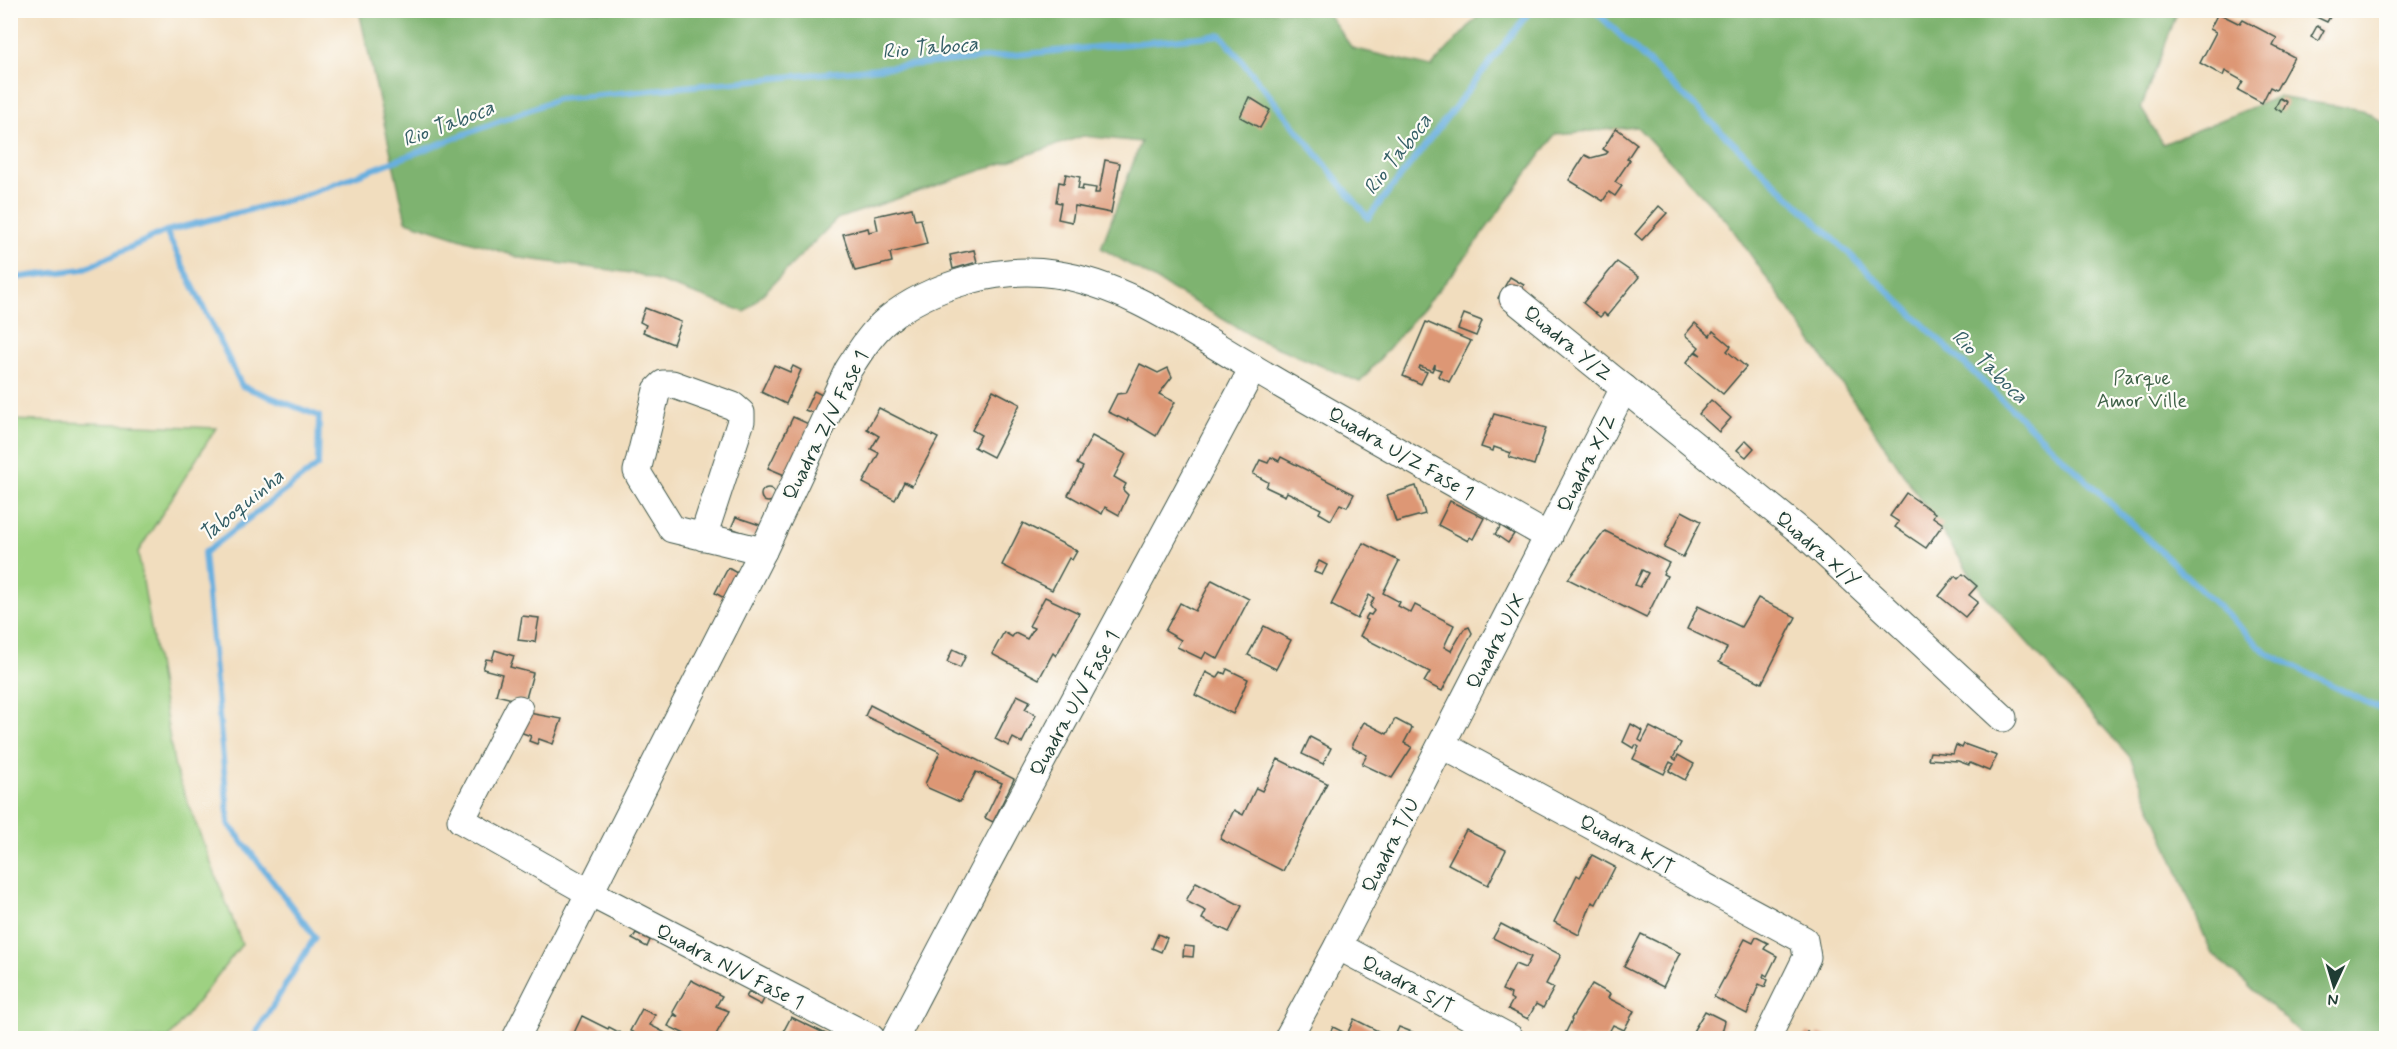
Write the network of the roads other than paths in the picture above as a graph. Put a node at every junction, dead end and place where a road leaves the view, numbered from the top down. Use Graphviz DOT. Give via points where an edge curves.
graph roads {
  1 [pos="1513,298"];
  2 [pos="1253,369"];
  3 [pos="1624,388"];
  4 [pos="703,537"];
  5 [pos="1549,537"];
  6 [pos="763,551"];
  7 [pos="519,709"];
  8 [pos="2003,718"];
  9 [pos="1442,745"];
  10 [pos="590,893"];
  11 [pos="1338,946"];
  12 [pos="516,1038"];
  13 [pos="871,1038"];
  14 [pos="895,1038"];
  15 [pos="1288,1038"];
  16 [pos="1510,1038"];
  17 [pos="1767,1038"];
  1 -- 3 [label="street, Quadra Y/Z"];
  2 -- 5 [label="street, Quadra U/Z Fase 1"];
  2 -- 6 [label="street, Quadra Z/V Fase 1" via="1180,325 1089,282 1031,272 979,279 935,291 885,321 860,350"];
  2 -- 14 [label="street, Quadra U/V Fase 1"];
  3 -- 5 [label="street, Quadra X/Z"];
  3 -- 8 [label="street, Quadra X/Y" via="1810,539"];
  4 -- 4 [label="street" via="741,412 723,402 663,384 657,390 637,471 672,529"];
  4 -- 6 [label="street"];
  5 -- 9 [label="street, Quadra U/X"];
  6 -- 10 [label="street, Quadra Z/V Fase 1"];
  7 -- 10 [label="street, Quadra N/V Fase 1" via="461,820"];
  9 -- 11 [label="street, Quadra T/U"];
  9 -- 17 [label="street, Quadra K/T" via="1804,940 1808,957"];
  10 -- 12 [label="street, Quadra Z/V Fase 1"];
  10 -- 13 [label="street, Quadra N/V Fase 1"];
  11 -- 15 [label="street, Quadra T/U"];
  11 -- 16 [label="street, Quadra S/T"];
}
